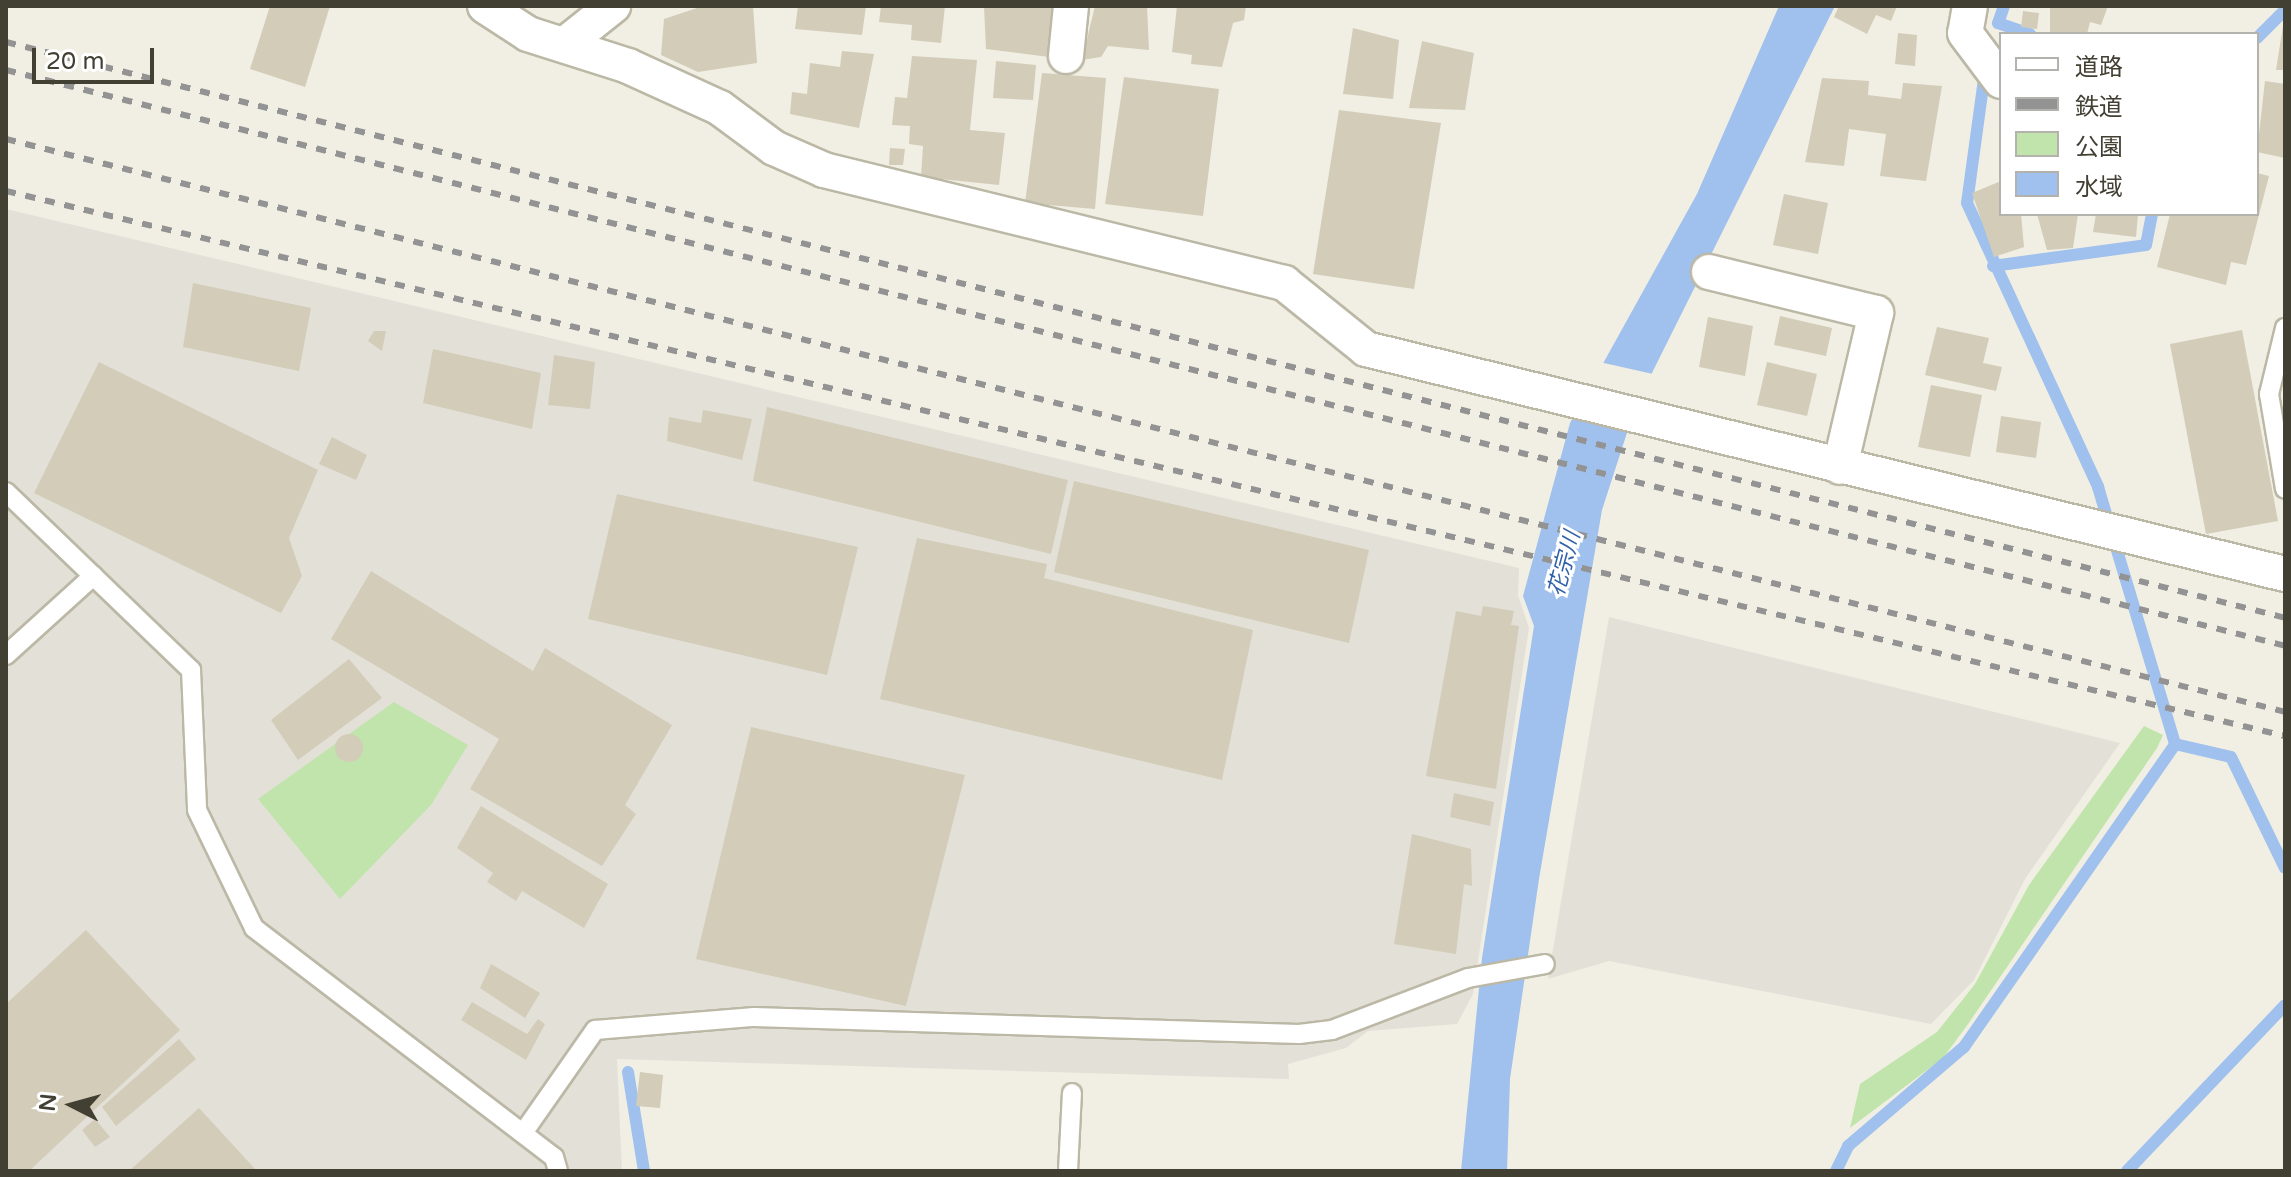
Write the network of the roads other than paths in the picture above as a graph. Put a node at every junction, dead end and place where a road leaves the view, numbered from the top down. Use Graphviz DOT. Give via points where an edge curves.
graph roads {
  1 [pos="485,6"];
  2 [pos="613,6"];
  3 [pos="1071,6"];
  4 [pos="1970,6"];
  5 [pos="564,45"];
  6 [pos="1066,56"];
  7 [pos="1999,78"];
  8 [pos="1709,272"];
  9 [pos="2285,328"];
  10 [pos="1840,467"];
  11 [pos="2285,489"];
  12 [pos="6,492"];
  13 [pos="2285,574"];
  14 [pos="93,576"];
  15 [pos="6,655"];
  16 [pos="1545,964"];
  17 [pos="1072,1093"];
  18 [pos="523,1133"];
  19 [pos="558,1171"];
  20 [pos="1068,1171"];
  1 -- 5 [label="street" via="528,34"];
  2 -- 5 [label="street"];
  3 -- 6 [label="street"];
  4 -- 7 [label="street" via="1965,33"];
  5 -- 10 [label="street" via="720,108 774,148 824,170 1284,283 1366,349"];
  8 -- 10 [label="street" via="1876,313"];
  9 -- 11 [label="lane" via="2269,394"];
  10 -- 13 [label="street"];
  12 -- 14 [label="lane"];
  14 -- 15 [label="lane"];
  14 -- 18 [label="lane" via="191,670 197,810 254,928"];
  16 -- 18 [label="lane" via="1468,978 1332,1030 1299,1034 754,1017 595,1030"];
  17 -- 20 [label="lane"];
  18 -- 19 [label="lane" via="554,1157"];
}
